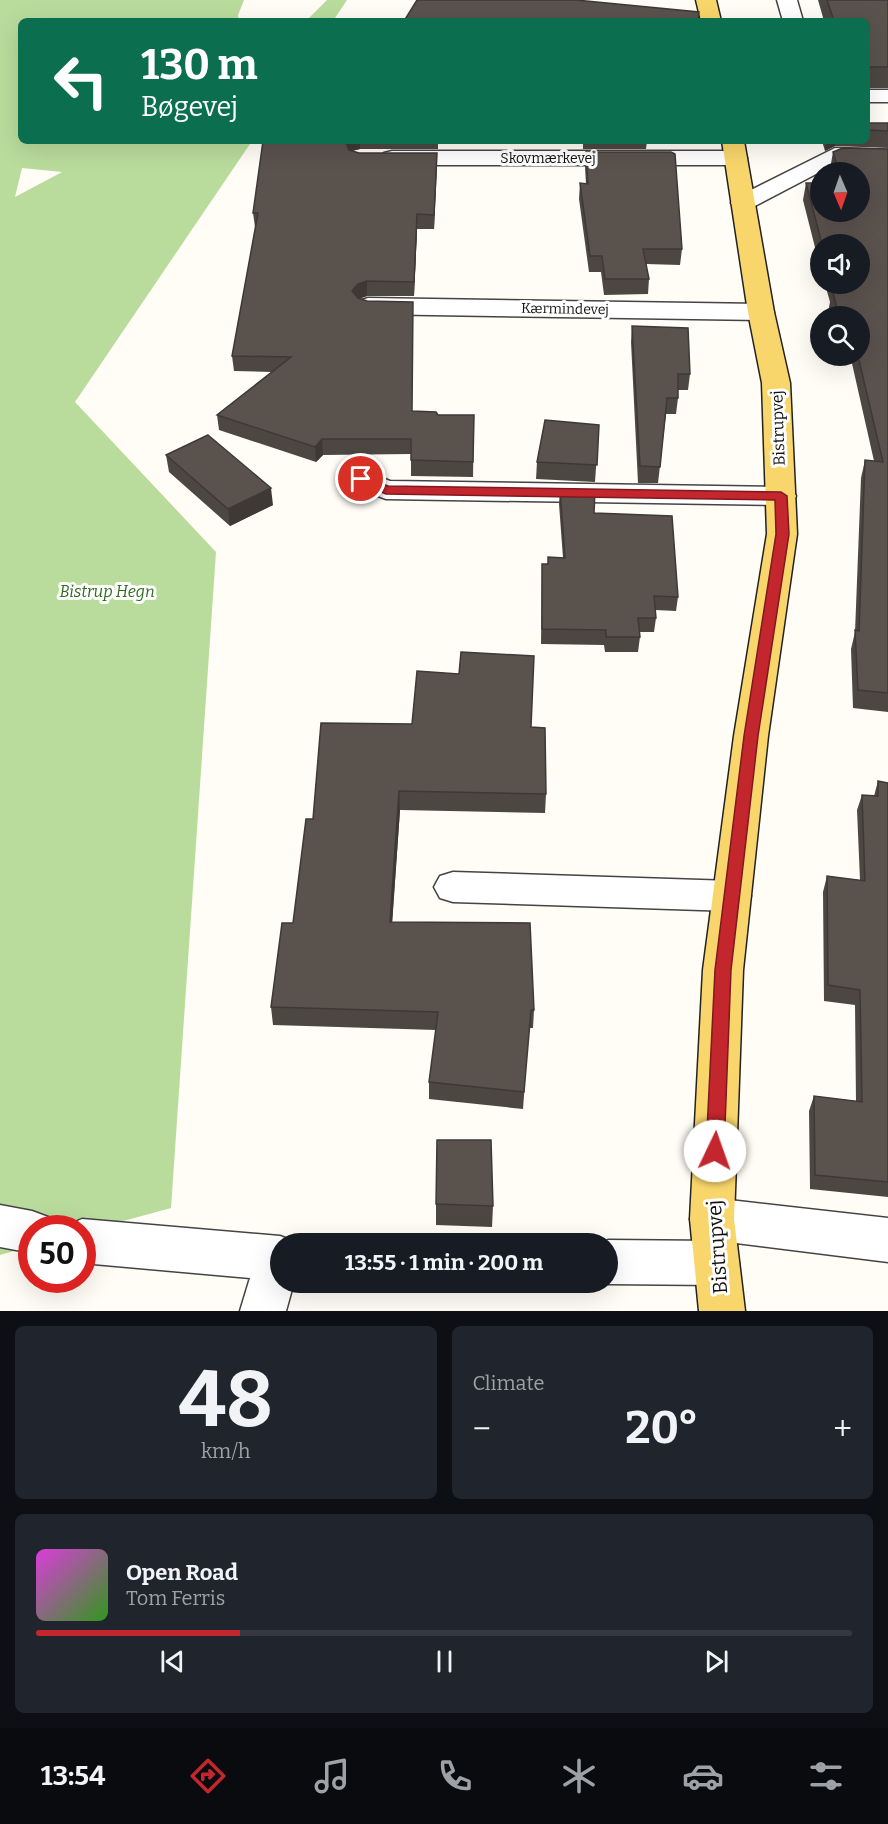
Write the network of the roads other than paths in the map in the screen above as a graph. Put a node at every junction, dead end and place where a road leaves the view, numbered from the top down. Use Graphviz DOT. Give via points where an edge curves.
graph roads {
  1 [pos="706,0"];
  2 [pos="787,0"];
  3 [pos="710,18"];
  4 [pos="792,18"];
  5 [pos="870,96"];
  6 [pos="888,96"];
  7 [pos="734,149"];
  8 [pos="888,157"];
  9 [pos="372,158"];
  10 [pos="743,203"];
  11 [pos="368,306"];
  12 [pos="761,312"];
  13 [pos="361,479"];
  14 [pos="781,496"];
  15 [pos="453,887"];
  16 [pos="732,896"];
  17 [pos="712,1219"];
  18 [pos="0,1226"];
  19 [pos="18,1229"];
  20 [pos="888,1240"];
  21 [pos="96,1242"];
  22 [pos="270,1257"];
  23 [pos="618,1262"];
  24 [pos="716,1263"];
  25 [pos="270,1289"];
  26 [pos="263,1311"];
  27 [pos="722,1311"];
  1 -- 3 [label="main road"];
  2 -- 4 [label="street"];
  5 -- 6 [label="street"];
  7 -- 9 [label="street, Skovmærkevej"];
  7 -- 10 [label="main road, Bistrupvej"];
  8 -- 10 [label="street" via="835,155"];
  10 -- 12 [label="main road, Bistrupvej"];
  11 -- 12 [label="street, Kærmindevej"];
  12 -- 14 [label="main road, Bistrupvej" via="776,383"];
  13 -- 14 [label="street" via="386,490"];
  14 -- 16 [label="main road, Bistrupvej" via="782,534 751,736"];
  15 -- 16 [label="street"];
  16 -- 17 [label="main road, Bistrupvej" via="723,970"];
  17 -- 20 [label="street"];
  17 -- 24 [label="main road, Bistrupvej"];
  18 -- 19 [label="street"];
  21 -- 22 [label="street"];
  23 -- 24 [label="street"];
  24 -- 27 [label="main road, Bistrupvej"];
  25 -- 26 [label="street"];
}
